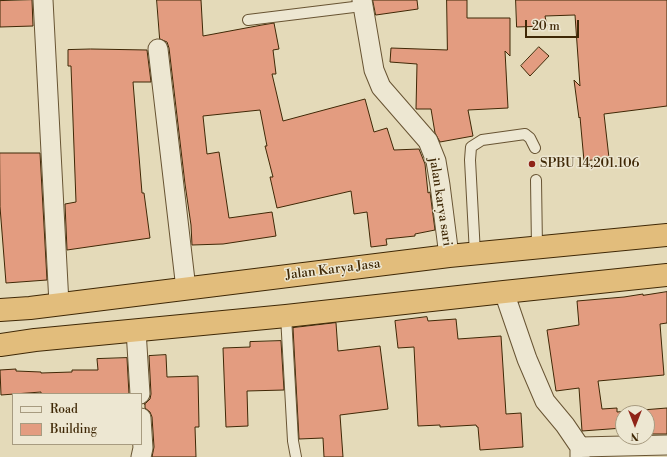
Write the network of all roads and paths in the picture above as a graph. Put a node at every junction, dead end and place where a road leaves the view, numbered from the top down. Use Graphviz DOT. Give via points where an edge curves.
graph roads {
  1 [pos="43,0"];
  2 [pos="362,3"];
  3 [pos="248,20"];
  4 [pos="158,49"];
  5 [pos="535,148"];
  6 [pos="536,180"];
  7 [pos="667,235"];
  8 [pos="537,248"];
  9 [pos="475,254"];
  10 [pos="449,256"];
  11 [pos="667,275"];
  12 [pos="186,288"];
  13 [pos="504,292"];
  14 [pos="59,304"];
  15 [pos="30,308"];
  16 [pos="0,310"];
  17 [pos="286,316"];
  18 [pos="136,330"];
  19 [pos="35,340"];
  20 [pos="0,345"];
  21 [pos="140,393"];
  22 [pos="142,445"];
  23 [pos="667,445"];
  24 [pos="580,452"];
  25 [pos="141,457"];
  26 [pos="296,457"];
  1 -- 14 [label="street"];
  2 -- 3 [label="lane"];
  2 -- 10 [label="street, jalan karya sari" via="374,70 381,87 428,141 436,161"];
  4 -- 12 [label="street"];
  5 -- 9 [label="lane" via="525,134 482,140 470,147"];
  6 -- 8 [label="lane"];
  7 -- 8 [label="highway, Jalan Karya Jasa"];
  8 -- 9 [label="highway, Jalan Karya Jasa"];
  9 -- 10 [label="highway, Jalan Karya Jasa"];
  10 -- 12 [label="highway, Jalan Karya Jasa"];
  11 -- 13 [label="highway"];
  12 -- 14 [label="highway, Jalan Karya Jasa"];
  13 -- 17 [label="highway"];
  13 -- 24 [label="street" via="527,359 545,401 565,425"];
  14 -- 15 [label="highway, Jalan Karya Jasa"];
  15 -- 16 [label="highway, Jalan Karya Jasa"];
  15 -- 19 [label="highway"];
  17 -- 18 [label="highway"];
  17 -- 26 [label="lane"];
  18 -- 19 [label="highway"];
  18 -- 21 [label="street"];
  19 -- 20 [label="highway"];
  22 -- 25 [label="street"];
  23 -- 24 [label="street"];
}
